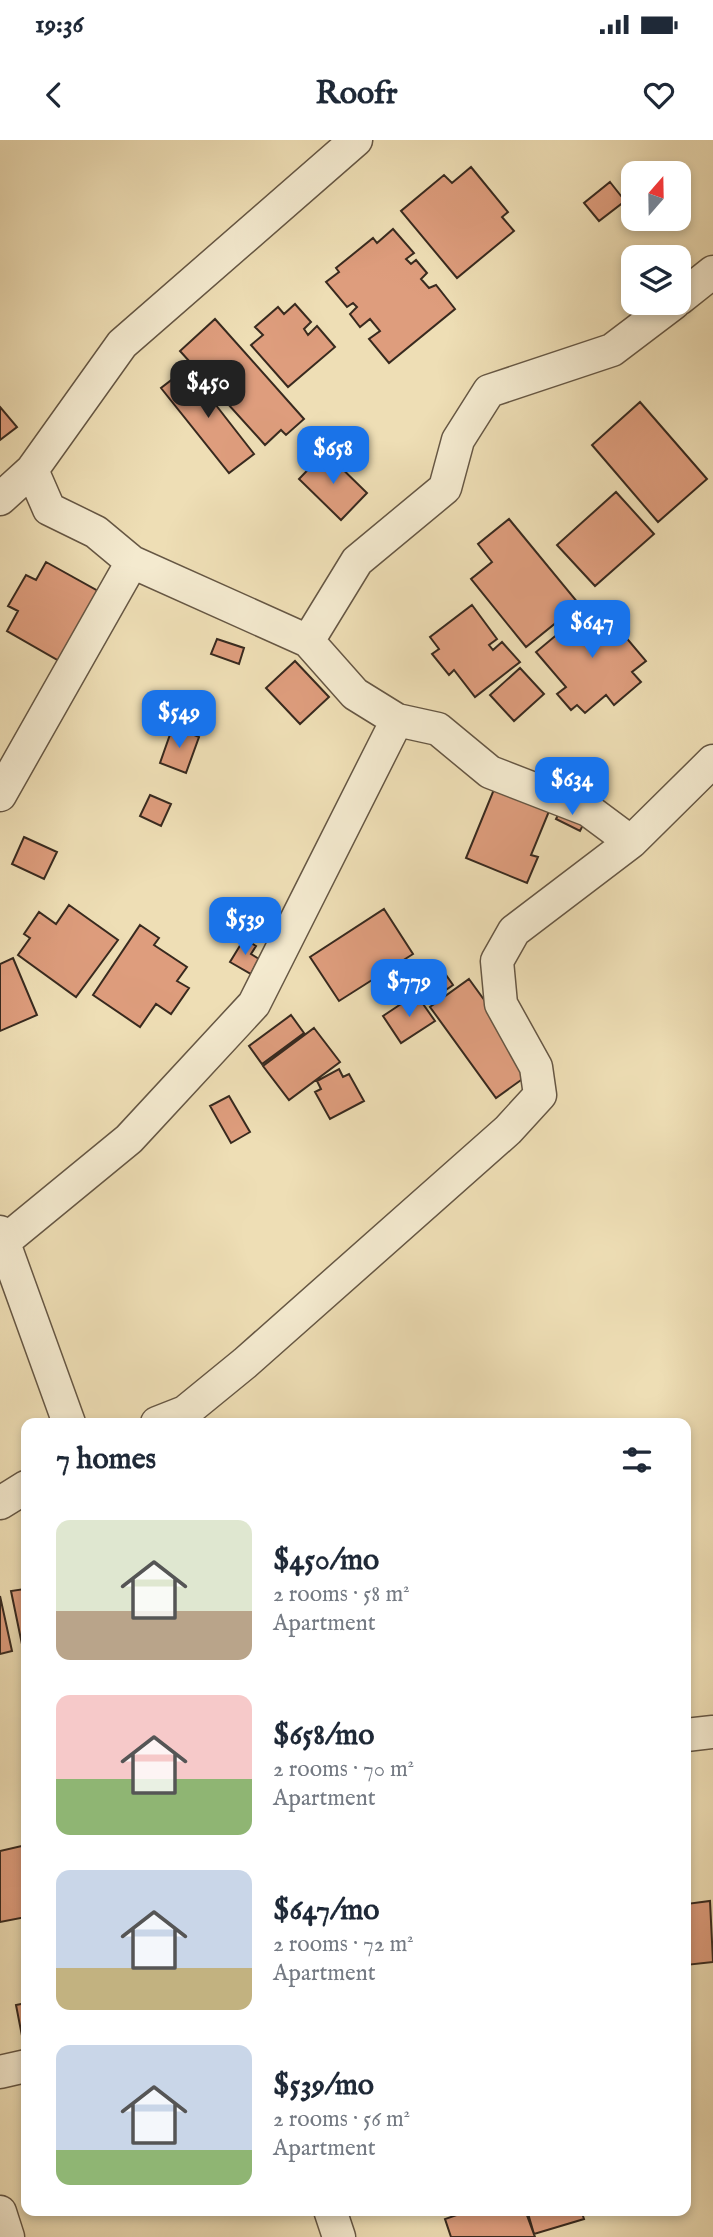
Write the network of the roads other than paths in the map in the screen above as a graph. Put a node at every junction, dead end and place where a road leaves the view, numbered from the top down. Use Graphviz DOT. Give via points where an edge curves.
graph roads {
  1 [pos="356,140"];
  2 [pos="713,272"];
  3 [pos="691,289"];
  4 [pos="658,315"];
  5 [pos="32,470"];
  6 [pos="0,499"];
  7 [pos="132,562"];
  8 [pos="308,641"];
  9 [pos="397,720"];
  10 [pos="713,761"];
  11 [pos="0,796"];
  12 [pos="631,842"];
  13 [pos="1,1240"];
  14 [pos="67,1418"];
  15 [pos="170,1418"];
  16 [pos="21,1490"];
  17 [pos="0,1503"];
  18 [pos="713,1732"];
  19 [pos="691,1734"];
  20 [pos="21,2067"];
  21 [pos="0,2071"];
  22 [pos="332,2216"];
  23 [pos="339,2237"];
  1 -- 5 [label="street" via="122,344"];
  2 -- 3 [label="street"];
  4 -- 8 [label="street" via="612,350 489,391 458,440 445,488 357,561"];
  5 -- 6 [label="street"];
  5 -- 7 [label="street" via="49,509 96,532"];
  7 -- 8 [label="street"];
  7 -- 11 [label="street"];
  8 -- 9 [label="street" via="355,694"];
  9 -- 12 [label="street" via="438,729 490,772 588,810"];
  9 -- 13 [label="street" via="254,1004 129,1139"];
  10 -- 12 [label="street"];
  12 -- 15 [label="street" via="513,931 497,961 501,1004 536,1067 540,1095 508,1130 245,1363 184,1412"];
  13 -- 14 [label="street"];
  16 -- 17 [label="street"];
  18 -- 19 [label="street"];
  20 -- 21 [label="street"];
  22 -- 23 [label="street"];
}
